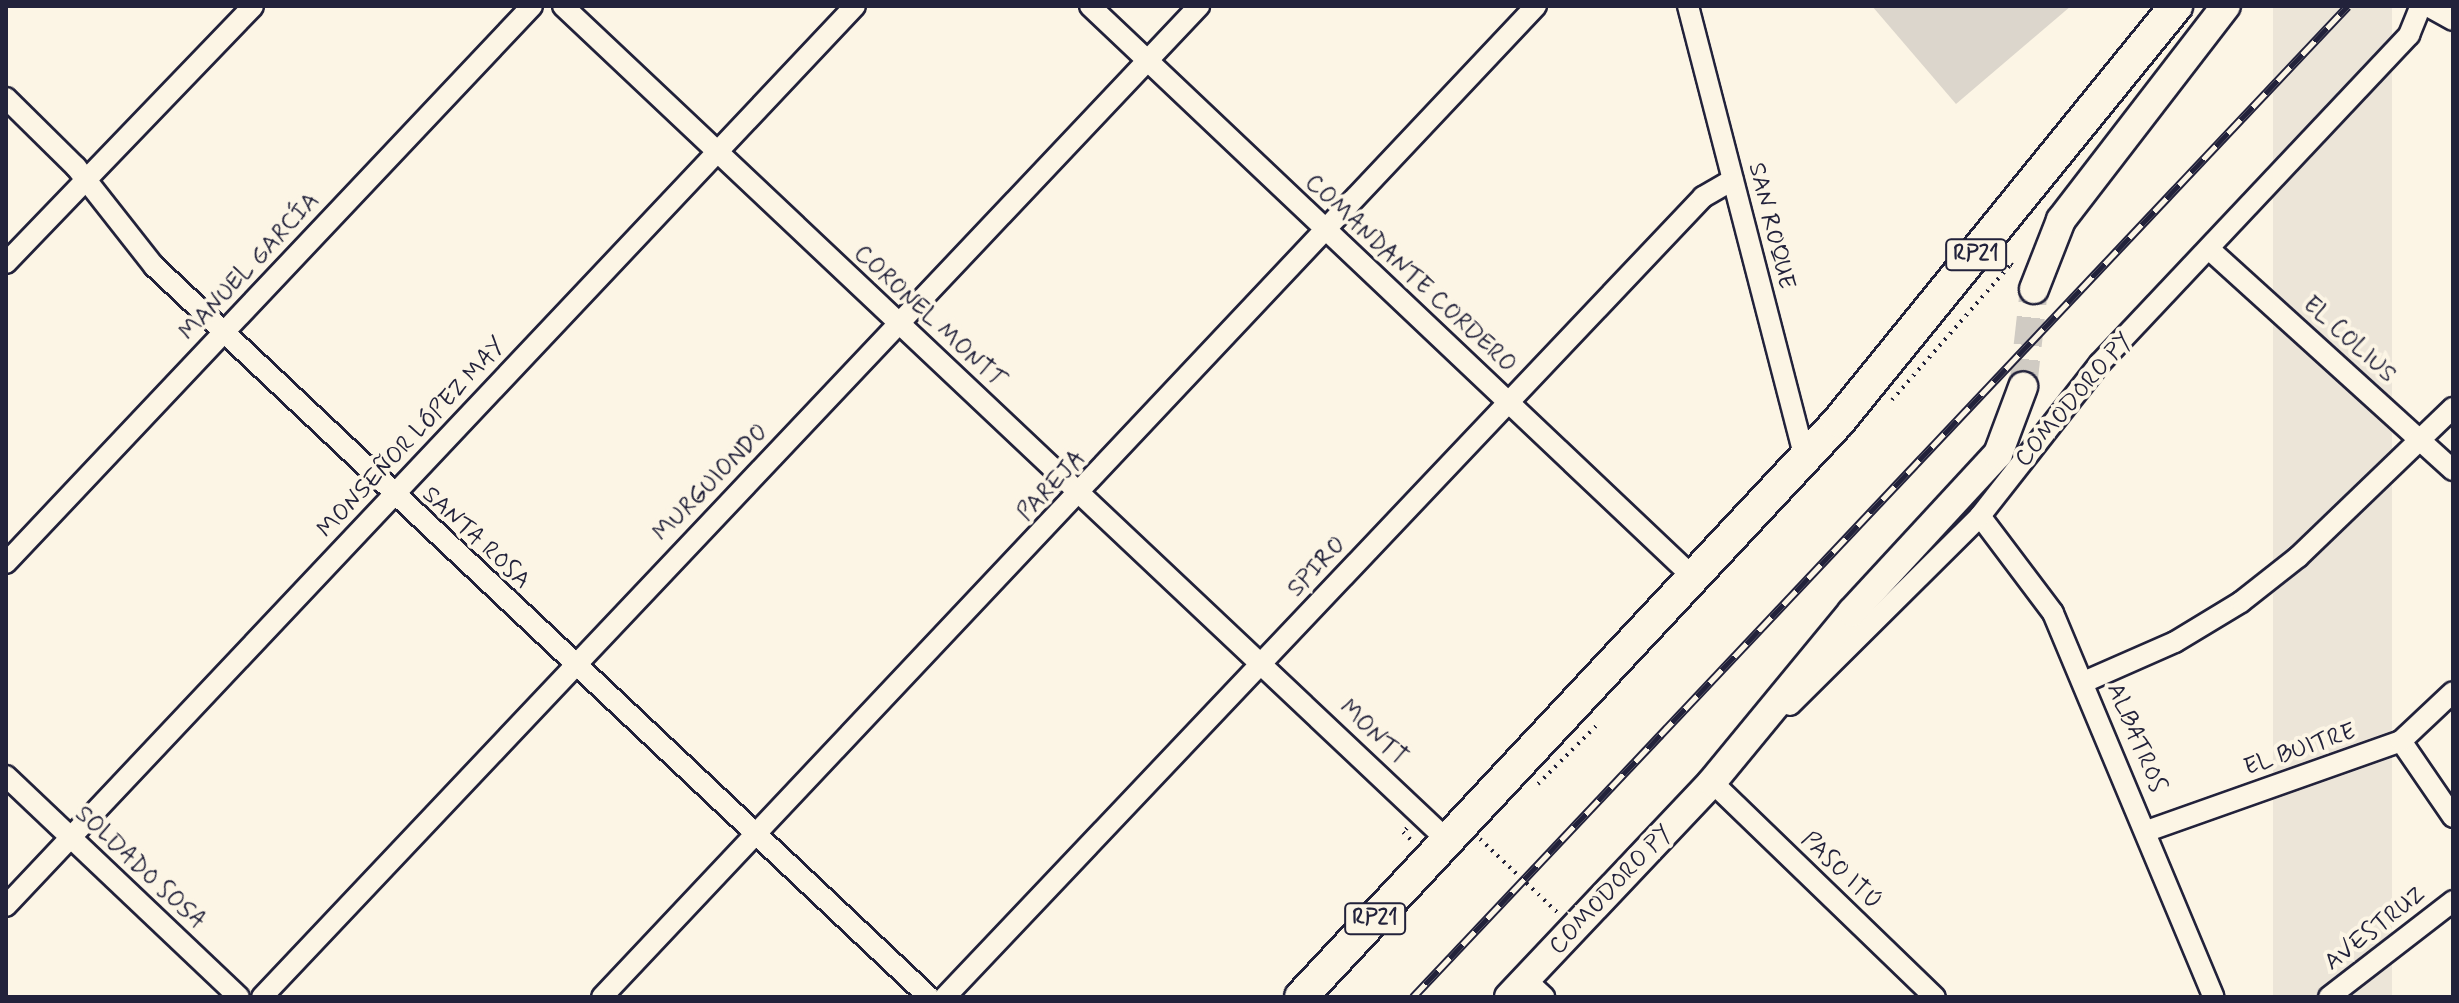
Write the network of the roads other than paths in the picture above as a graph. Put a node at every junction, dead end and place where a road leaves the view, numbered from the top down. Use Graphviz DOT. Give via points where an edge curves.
graph roads {
  1 [pos="253,6"];
  2 [pos="532,6"];
  3 [pos="563,6"];
  4 [pos="855,6"];
  5 [pos="1090,6"];
  6 [pos="1199,6"];
  7 [pos="1536,6"];
  8 [pos="1688,6"];
  9 [pos="2150,6"];
  10 [pos="2176,6"];
  11 [pos="2226,6"];
  12 [pos="2421,6"];
  13 [pos="2428,6"];
  14 [pos="2453,20"];
  15 [pos="2142,48"];
  16 [pos="1148,61"];
  17 [pos="6,98"];
  18 [pos="717,152"];
  19 [pos="86,179"];
  20 [pos="1733,180"];
  21 [pos="1324,230"];
  22 [pos="2209,249"];
  23 [pos="6,263"];
  24 [pos="2026,285"];
  25 [pos="898,324"];
  26 [pos="224,334"];
  27 [pos="2023,387"];
  28 [pos="1507,402"];
  29 [pos="2453,408"];
  30 [pos="2420,439"];
  31 [pos="1805,459"];
  32 [pos="2453,470"];
  33 [pos="1081,493"];
  34 [pos="393,496"];
  35 [pos="1980,516"];
  36 [pos="6,563"];
  37 [pos="1695,579"];
  38 [pos="1261,664"];
  39 [pos="574,666"];
  40 [pos="2084,682"];
  41 [pos="2453,692"];
  42 [pos="2401,741"];
  43 [pos="6,776"];
  44 [pos="1712,782"];
  45 [pos="2453,817"];
  46 [pos="2147,831"];
  47 [pos="70,837"];
  48 [pos="753,837"];
  49 [pos="1448,842"];
  50 [pos="2453,901"];
  51 [pos="6,906"];
  52 [pos="1526,991"];
  53 [pos="239,997"];
  54 [pos="262,997"];
  55 [pos="602,997"];
  56 [pos="929,997"];
  57 [pos="945,997"];
  58 [pos="1301,997"];
  59 [pos="1935,997"];
  60 [pos="2214,997"];
  61 [pos="2329,997"];
  1 -- 19 [label="street"];
  2 -- 26 [label="street, MANUEL GARCÍA"];
  3 -- 18 [label="street, CORONEL MONTT"];
  4 -- 18 [label="street, MONSEÑOR LÓPEZ MAY"];
  5 -- 16 [label="street, COMANDANTE CORDERO"];
  6 -- 16 [label="street, MURGUIONDO"];
  7 -- 21 [label="street, PAREJA"];
  8 -- 20 [label="street, SAN ROQUE"];
  9 -- 15 [label="main road"];
  10 -- 15 [label="main road, RP21"];
  11 -- 24 [label="main road" via="2061,220"];
  12 -- 22 [label="street, COMODORO PY" via="2409,35"];
  13 -- 14 [label="street"];
  15 -- 31 [label="main road, RP21"];
  16 -- 21 [label="street, COMANDANTE CORDERO"];
  16 -- 25 [label="street, MURGUIONDO"];
  17 -- 19 [label="street, SANTA ROSA"];
  18 -- 25 [label="street, CORONEL MONTT"];
  18 -- 34 [label="street, MONSEÑOR LÓPEZ MAY"];
  19 -- 23 [label="street"];
  19 -- 26 [label="street, SANTA ROSA" via="139,249"];
  20 -- 28 [label="street, SPIRO" via="1703,197"];
  20 -- 31 [label="street, SAN ROQUE"];
  21 -- 28 [label="street, COMANDANTE CORDERO"];
  21 -- 33 [label="street, PAREJA"];
  22 -- 30 [label="street, EL COLIUS"];
  22 -- 35 [label="street, COMODORO PY" via="2100,363"];
  25 -- 33 [label="street, CORONEL MONTT"];
  25 -- 39 [label="street, MURGUIONDO"];
  26 -- 34 [label="street, SANTA ROSA"];
  26 -- 36 [label="street, MANUEL GARCÍA"];
  27 -- 44 [label="main road, COMODORO PY" via="1998,454 1852,612"];
  28 -- 37 [label="street, COMANDANTE CORDERO"];
  28 -- 38 [label="street, SPIRO"];
  29 -- 30 [label="street"];
  30 -- 32 [label="street, EL COLIUS"];
  30 -- 40 [label="street" via="2298,557 2241,602 2175,642"];
  31 -- 37 [label="main road, RP21"];
  33 -- 38 [label="street, CORONEL MONTT"];
  33 -- 48 [label="street, PAREJA"];
  34 -- 39 [label="street, SANTA ROSA"];
  34 -- 47 [label="street, MONSEÑOR LÓPEZ MAY"];
  35 -- 40 [label="street, ALBATROS" via="2030,575"];
  35 -- 44 [label="street, COMODORO PY"];
  37 -- 49 [label="main road, RP21"];
  38 -- 49 [label="street, MONTT"];
  38 -- 57 [label="street, SPIRO"];
  39 -- 48 [label="street, SANTA ROSA"];
  39 -- 54 [label="street, MURGUIONDO"];
  40 -- 46 [label="street, ALBATROS"];
  41 -- 42 [label="street, EL BUITRE"];
  42 -- 45 [label="street"];
  42 -- 46 [label="street, EL BUITRE"];
  43 -- 47 [label="street, SOLDADO SOSA"];
  44 -- 52 [label="main road, COMODORO PY" via="1574,929"];
  44 -- 59 [label="street, PASO ITÚ"];
  46 -- 60 [label="street, ALBATROS"];
  47 -- 51 [label="street, MONSEÑOR LÓPEZ MAY"];
  47 -- 53 [label="street, SOLDADO SOSA"];
  48 -- 55 [label="street, PAREJA"];
  48 -- 56 [label="street, SANTA ROSA"];
  49 -- 58 [label="main road, RP21"];
  50 -- 61 [label="street, AVESTRUZ"];
}
